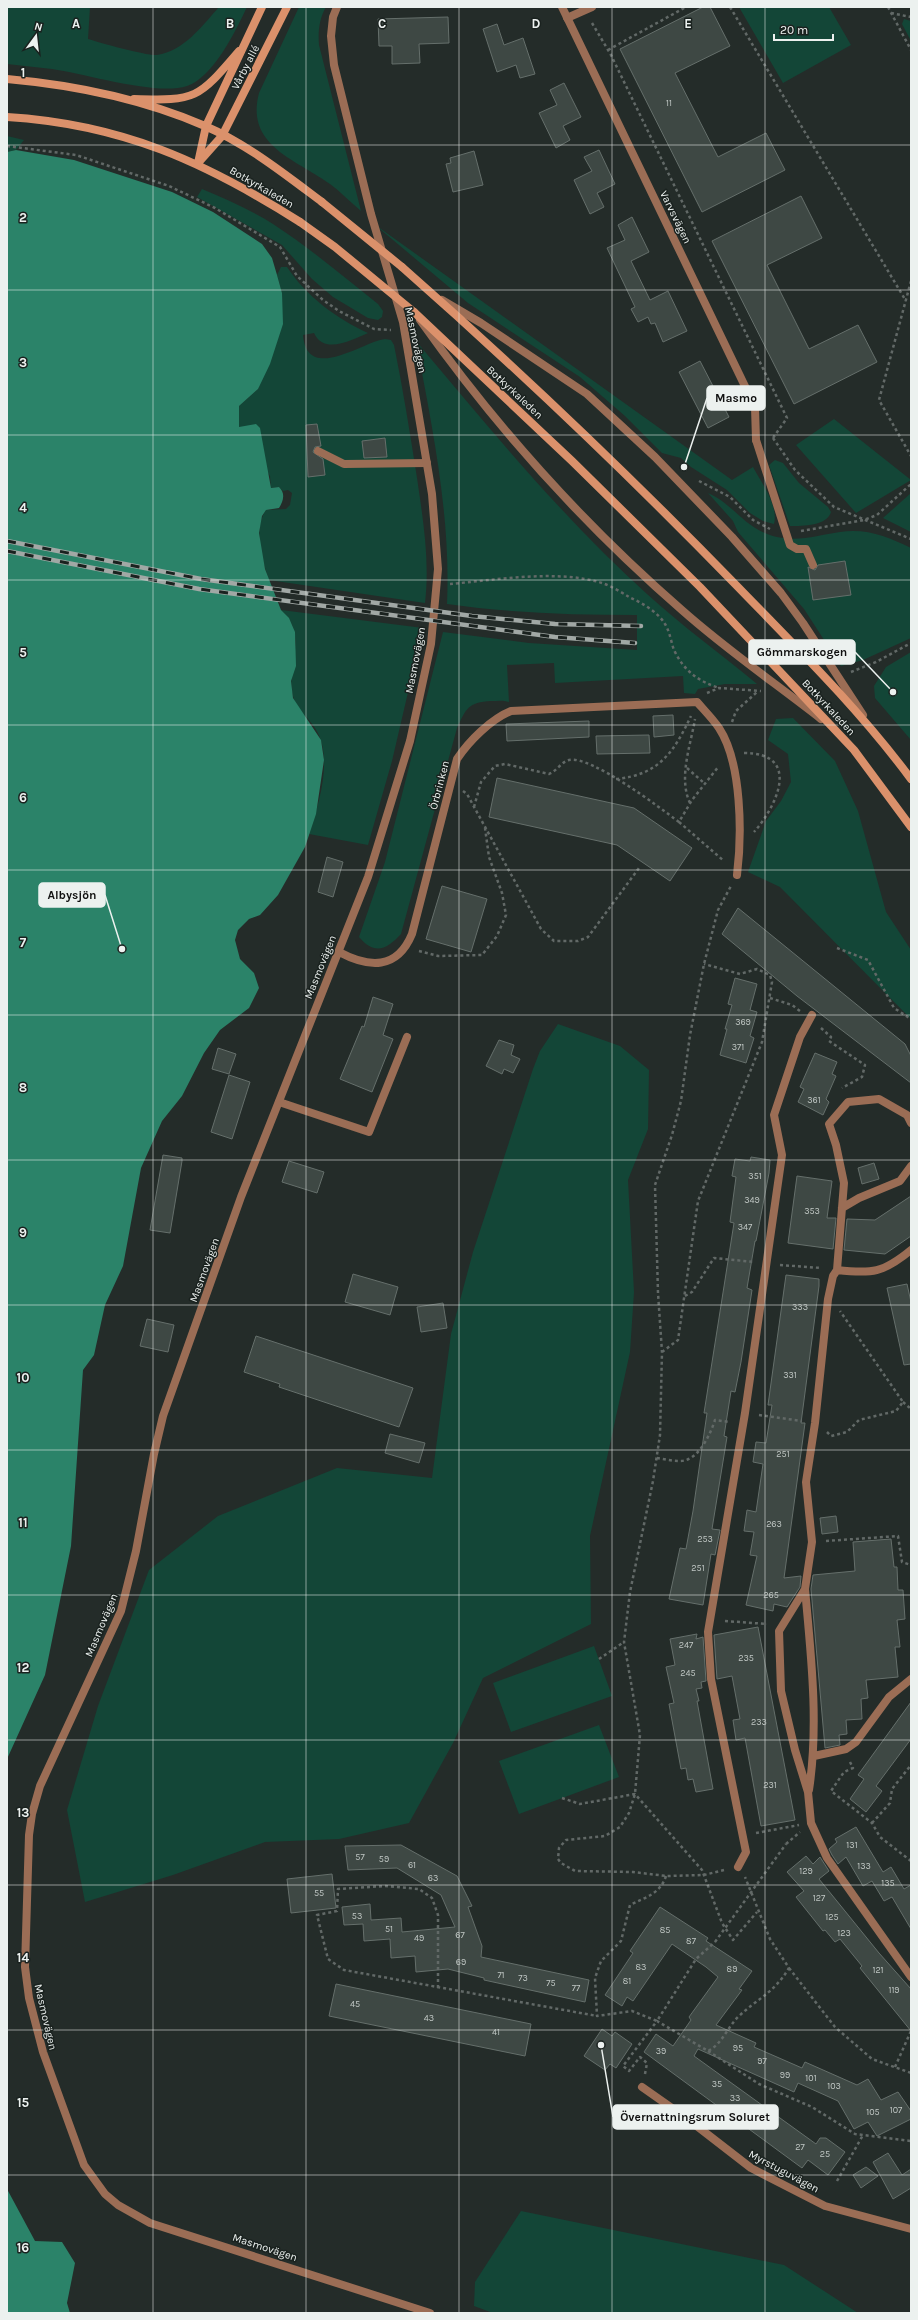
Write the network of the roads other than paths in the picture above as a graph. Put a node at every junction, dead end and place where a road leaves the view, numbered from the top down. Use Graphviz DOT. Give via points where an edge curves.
graph roads {
  1 [pos="262,7"];
  2 [pos="287,7"];
  3 [pos="337,7"];
  4 [pos="562,7"];
  5 [pos="592,7"];
  6 [pos="567,18"];
  7 [pos="247,41"];
  8 [pos="7,79"];
  9 [pos="121,99"];
  10 [pos="7,117"];
  11 [pos="206,126"];
  12 [pos="222,136"];
  13 [pos="198,164"];
  14 [pos="434,295"];
  15 [pos="414,312"];
  16 [pos="318,451"];
  17 [pos="427,463"];
  18 [pos="813,565"];
  19 [pos="869,726"];
  20 [pos="834,729"];
  21 [pos="911,779"];
  22 [pos="911,826"];
  23 [pos="737,875"];
  24 [pos="339,952"];
  25 [pos="812,1015"];
  26 [pos="407,1038"];
  27 [pos="279,1102"];
  28 [pos="911,1123"];
  29 [pos="911,1166"];
  30 [pos="842,1208"];
  31 [pos="911,1250"];
  32 [pos="837,1270"];
  33 [pos="805,1589"];
  34 [pos="911,1679"];
  35 [pos="814,1756"];
  36 [pos="808,1792"];
  37 [pos="738,1867"];
  38 [pos="911,1977"];
  39 [pos="642,2087"];
  40 [pos="911,2230"];
  41 [pos="430,2313"];
  1 -- 7 [label="main road, Vårby allé"];
  2 -- 12 [label="main road, Vårby allé"];
  3 -- 17 [label="street, Masmovägen" via="331,36 334,65 371,214 403,322"];
  4 -- 6 [label="street, Varvsvägen"];
  5 -- 6 [label="street"];
  6 -- 18 [label="street, Varvsvägen" via="757,412 756,440 790,545 797,549 806,549"];
  7 -- 9 [label="main road" via="211,82 192,96 170,100"];
  7 -- 11 [label="main road, Vårby allé"];
  8 -- 9 [label="main road, Botkyrkaleden" via="74,88"];
  9 -- 11 [label="main road, Botkyrkaleden"];
  10 -- 13 [label="main road, Botkyrkaleden" via="47,121 111,133 166,150"];
  11 -- 12 [label="main road, Botkyrkaleden"];
  11 -- 13 [label="main road, Vårby allé"];
  12 -- 13 [label="main road, Vårby allé"];
  12 -- 14 [label="main road, Botkyrkaleden, bridge" via="290,178"];
  13 -- 15 [label="main road, Botkyrkaleden, bridge" via="300,222 335,247"];
  14 -- 19 [label="main road, Botkyrkaleden" via="523,376 675,523"];
  14 -- 19 [label="street" via="588,394 655,457 732,537 781,593"];
  15 -- 20 [label="main road, Botkyrkaleden" via="572,461 695,582"];
  15 -- 20 [label="street" via="504,429 591,525 684,612 736,656"];
  16 -- 17 [label="street" via="344,464"];
  17 -- 24 [label="street, Masmovägen" via="436,536 438,585 431,644 410,741 368,878"];
  19 -- 21 [label="main road, Botkyrkaleden"];
  20 -- 22 [label="main road, Botkyrkaleden" via="858,755"];
  23 -- 24 [label="street, Örbrinken" via="741,820 732,756 719,728 697,702 511,711 501,715 463,750 457,759 412,934 406,948 393,959 375,964 356,961"];
  24 -- 27 [label="street, Masmovägen"];
  25 -- 37 [label="street" via="800,1037 774,1115 782,1155 745,1413 708,1632 711,1679 746,1852"];
  26 -- 27 [label="street" via="369,1132"];
  27 -- 41 [label="street, Masmovägen" via="241,1197 164,1416 152,1461 135,1558 121,1611 60,1741 35,1802 28,1843 24,1936 27,1983 43,2052 74,2141 84,2165 114,2201 150,2223"];
  28 -- 30 [label="street" via="907,1115 879,1099 848,1102 829,1124 844,1183"];
  29 -- 30 [label="street" via="900,1181"];
  30 -- 32 [label="street"];
  31 -- 32 [label="street" via="892,1265 866,1273"];
  32 -- 33 [label="street" via="833,1276 827,1308 806,1482 812,1542"];
  33 -- 35 [label="street"];
  33 -- 36 [label="street" via="779,1631 781,1691"];
  34 -- 35 [label="street" via="889,1697 856,1742 846,1749"];
  35 -- 36 [label="street"];
  36 -- 38 [label="street" via="811,1823 828,1858"];
  39 -- 40 [label="street, Myrstuguvägen" via="751,2168 825,2206"];
}
